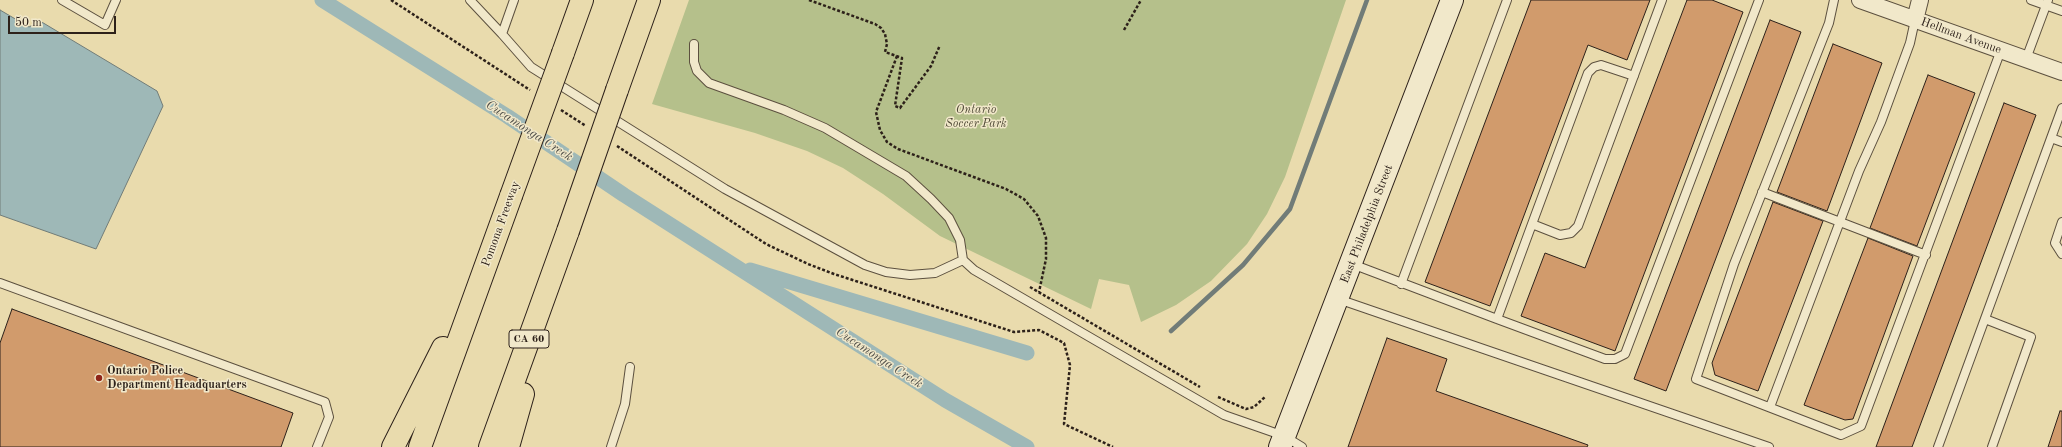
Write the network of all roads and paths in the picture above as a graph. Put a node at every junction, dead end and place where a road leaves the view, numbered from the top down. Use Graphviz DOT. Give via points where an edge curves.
graph roads {
  1 [pos="62,0"];
  2 [pos="116,0"];
  3 [pos="470,0"];
  4 [pos="514,0"];
  5 [pos="582,0"];
  6 [pos="649,0"];
  7 [pos="809,0"];
  8 [pos="1141,0"];
  9 [pos="1452,0"];
  10 [pos="1507,0"];
  11 [pos="1662,0"];
  12 [pos="1759,0"];
  13 [pos="1834,0"];
  14 [pos="1860,0"];
  15 [pos="1920,0"];
  16 [pos="2031,0"];
  17 [pos="2047,3"];
  18 [pos="2062,11"];
  19 [pos="1916,20"];
  20 [pos="1124,30"];
  21 [pos="502,34"];
  22 [pos="694,44"];
  23 [pos="940,46"];
  24 [pos="2001,50"];
  25 [pos="897,56"];
  26 [pos="2026,59"];
  27 [pos="2062,72"];
  28 [pos="1634,76"];
  29 [pos="2062,108"];
  30 [pos="2051,138"];
  31 [pos="2062,142"];
  32 [pos="1762,192"];
  33 [pos="1840,222"];
  34 [pos="2062,222"];
  35 [pos="1532,224"];
  36 [pos="568,231"];
  37 [pos="2062,254"];
  38 [pos="1926,255"];
  39 [pos="489,258"];
  40 [pos="963,260"];
  41 [pos="1352,264"];
  42 [pos="1401,284"];
  43 [pos="1,286"];
  44 [pos="1030,287"];
  45 [pos="1039,292"];
  46 [pos="1338,299"];
  47 [pos="1497,319"];
  48 [pos="1985,319"];
  49 [pos="630,367"];
  50 [pos="1206,390"];
  51 [pos="1213,394"];
  52 [pos="1266,396"];
  53 [pos="1770,407"];
  54 [pos="1289,443"];
  55 [pos="317,447"];
  56 [pos="393,447"];
  57 [pos="420,447"];
  58 [pos="490,447"];
  59 [pos="508,447"];
  60 [pos="611,447"];
  61 [pos="1770,447"];
  62 [pos="1938,447"];
  63 [pos="1992,447"];
  1 -- 2 [label="lane" via="105,25"];
  3 -- 21 [label="lane"];
  4 -- 21 [label="lane"];
  5 -- 39 [label="highway, Pomona Freeway, bridge"];
  6 -- 36 [label="highway, CA 60, bridge"];
  7 -- 25 [label="path" via="875,24 885,34 885,52"];
  8 -- 20 [label="path"];
  9 -- 41 [label="street, East Philadelphia Street"];
  10 -- 42 [label="lane"];
  11 -- 28 [label="lane"];
  12 -- 47 [label="lane" via="1625,354 1616,359 1605,359"];
  13 -- 32 [label="lane" via="1829,23"];
  14 -- 19 [label="street, Hellman Avenue"];
  15 -- 19 [label="street"];
  16 -- 17 [label="lane"];
  17 -- 18 [label="lane"];
  17 -- 26 [label="lane"];
  19 -- 24 [label="street, Hellman Avenue"];
  19 -- 33 [label="lane" via="1902,65"];
  21 -- 40 [label="lane" via="531,67 712,181 865,265 886,272 910,275 935,273"];
  22 -- 40 [label="lane" via="697,71 708,83 772,105 825,128 906,176 949,218 960,240"];
  23 -- 25 [label="path" via="931,66 900,108 895,106 902,58"];
  24 -- 26 [label="street, Hellman Avenue"];
  24 -- 38 [label="lane"];
  25 -- 45 [label="path" via="876,112 880,130 887,142 898,149 1006,189 1024,199 1038,216 1046,238 1046,260"];
  26 -- 27 [label="street, Hellman Avenue"];
  28 -- 35 [label="lane" via="1578,226 1571,233 1560,235"];
  28 -- 35 [label="lane" via="1601,65 1588,73"];
  29 -- 30 [label="lane"];
  30 -- 31 [label="lane"];
  30 -- 48 [label="lane"];
  32 -- 33 [label="lane"];
  32 -- 53 [label="lane" via="1734,264 1696,379"];
  33 -- 38 [label="lane"];
  33 -- 53 [label="lane"];
  34 -- 37 [label="lane" via="2055,242"];
  35 -- 47 [label="lane"];
  36 -- 58 [label="highway, CA 60"];
  36 -- 59 [label="highway"];
  38 -- 53 [label="lane" via="1860,426 1841,435"];
  39 -- 56 [label="highway"];
  39 -- 57 [label="highway, Pomona Freeway"];
  40 -- 54 [label="lane" via="985,277 1224,415"];
  41 -- 42 [label="lane"];
  41 -- 46 [label="street, East Philadelphia Street"];
  42 -- 47 [label="lane"];
  43 -- 55 [label="lane" via="325,402 329,417"];
  44 -- 45 [label="path"];
  45 -- 50 [label="path"];
  46 -- 54 [label="street, East Philadelphia Street"];
  46 -- 61 [label="lane"];
  48 -- 62 [label="lane"];
  48 -- 63 [label="lane" via="2031,336"];
  49 -- 60 [label="lane" via="625,404"];
  51 -- 52 [label="path" via="1246,409 1254,407"];
}
